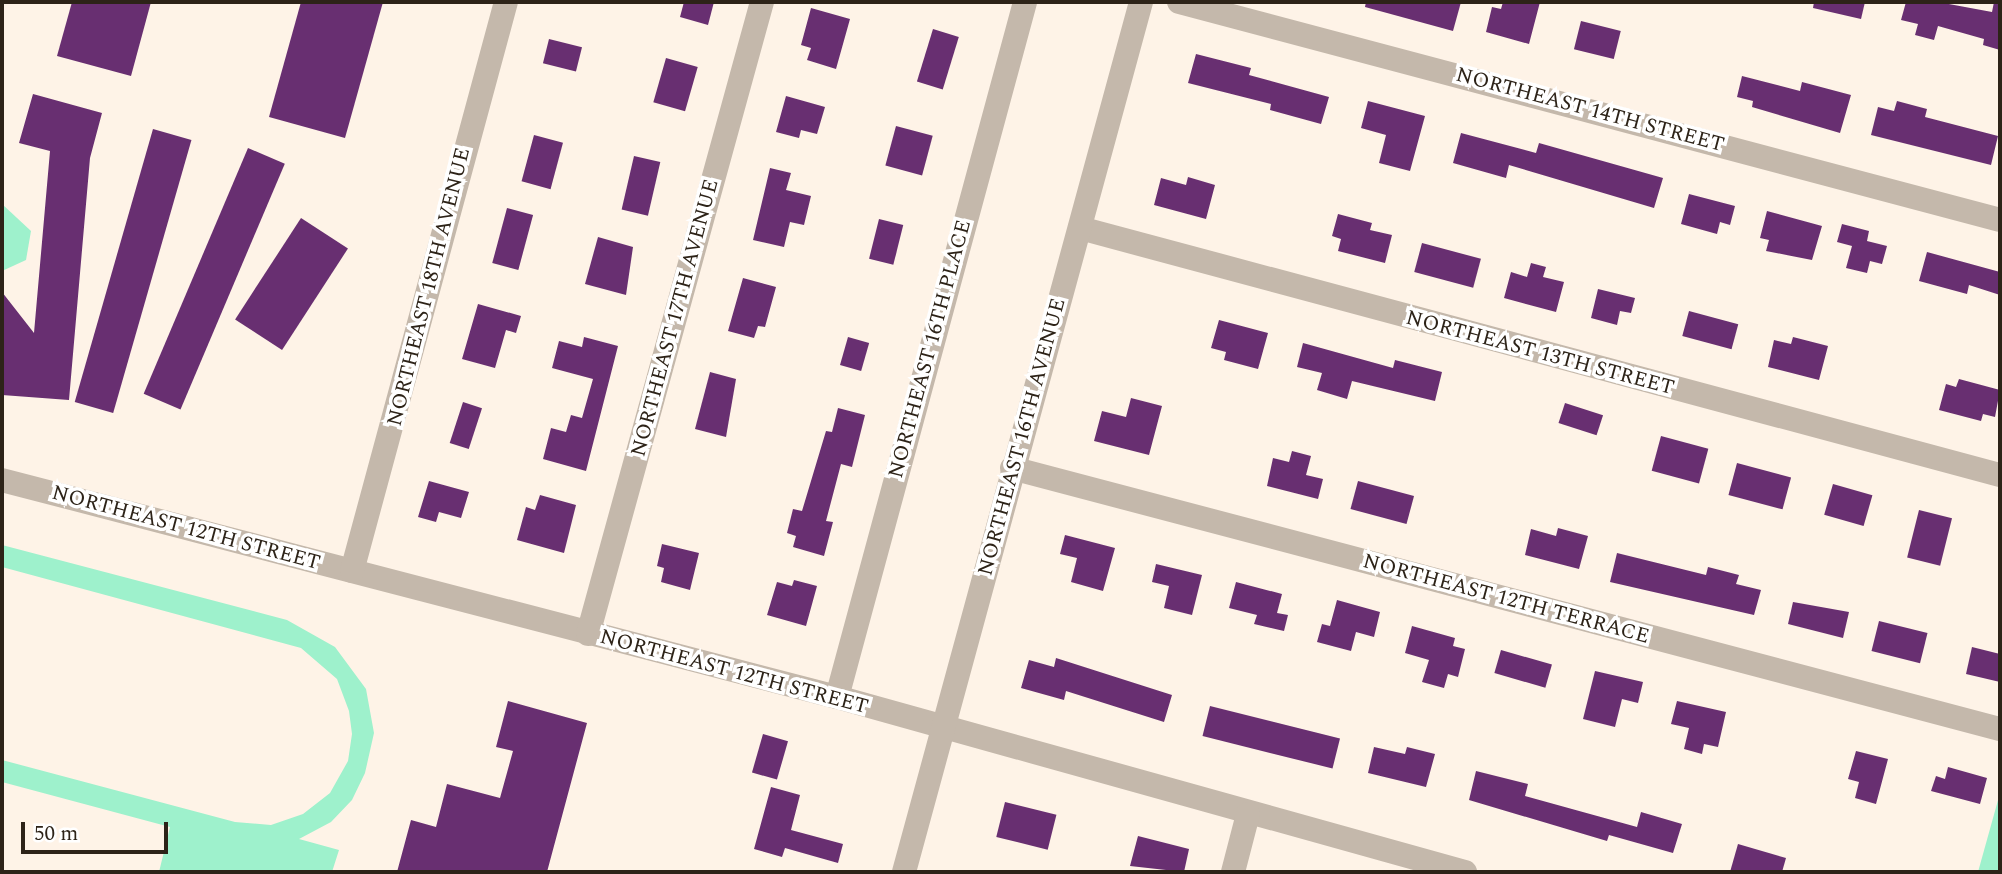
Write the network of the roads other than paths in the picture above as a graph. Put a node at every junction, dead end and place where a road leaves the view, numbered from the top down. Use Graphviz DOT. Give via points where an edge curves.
graph roads {
  1 [pos="506,2"];
  2 [pos="762,2"];
  3 [pos="1025,2"];
  4 [pos="1141,2"];
  5 [pos="1179,2"];
  6 [pos="2000,220"];
  7 [pos="1080,228"];
  8 [pos="1012,468"];
  9 [pos="2000,475"];
  10 [pos="2,480"];
  11 [pos="352,571"];
  12 [pos="588,634"];
  13 [pos="836,697"];
  14 [pos="943,729"];
  15 [pos="2000,729"];
  16 [pos="1248,814"];
  17 [pos="904,872"];
  18 [pos="1233,872"];
  19 [pos="1465,872"];
  1 -- 11 [label="street, NORTHEAST 18TH AVENUE"];
  2 -- 12 [label="street, NORTHEAST 17TH AVENUE"];
  3 -- 13 [label="street, NORTHEAST 16TH PLACE"];
  4 -- 7 [label="street, NORTHEAST 16TH AVENUE"];
  5 -- 6 [label="street, NORTHEAST 14TH STREET"];
  7 -- 8 [label="street, NORTHEAST 16TH AVENUE"];
  7 -- 9 [label="street, NORTHEAST 13TH STREET"];
  8 -- 14 [label="street, NORTHEAST 16TH AVENUE"];
  8 -- 15 [label="street, NORTHEAST 12TH TERRACE"];
  10 -- 11 [label="street, NORTHEAST 12TH STREET"];
  11 -- 12 [label="street, NORTHEAST 12TH STREET"];
  12 -- 13 [label="street, NORTHEAST 12TH STREET"];
  13 -- 14 [label="street, NORTHEAST 12TH STREET"];
  14 -- 16 [label="street, NORTHEAST 12TH STREET"];
  14 -- 17 [label="street, NORTHEAST 16TH AVENUE"];
  16 -- 18 [label="street"];
  16 -- 19 [label="street, NORTHEAST 12TH STREET"];
}
